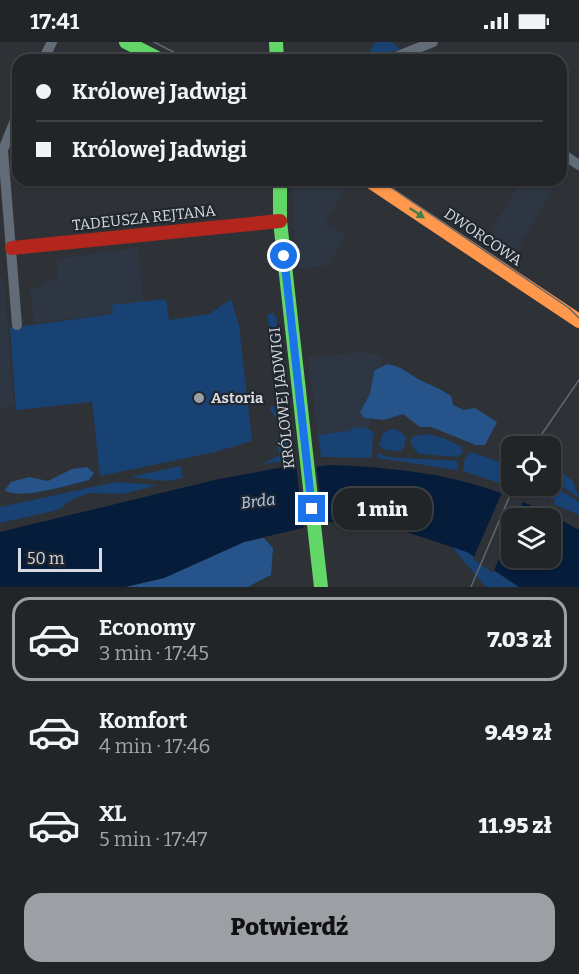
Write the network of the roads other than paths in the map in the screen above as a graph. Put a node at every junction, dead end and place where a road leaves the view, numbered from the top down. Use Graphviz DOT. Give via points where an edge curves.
graph roads {
  1 [pos="126,42"];
  2 [pos="433,42"];
  3 [pos="407,53"];
  4 [pos="149,54"];
  5 [pos="12,128"];
  6 [pos="274,186"];
  7 [pos="280,186"];
  8 [pos="377,186"];
  9 [pos="278,204"];
  10 [pos="280,221"];
  11 [pos="12,248"];
  12 [pos="579,321"];
  13 [pos="17,325"];
  14 [pos="321,587"];
  1 -- 4 [label="street"];
  2 -- 3 [label="street"];
  5 -- 11 [label="street" via="3,150"];
  6 -- 9 [label="street, KRÓLOWEJ JADWIGI"];
  7 -- 9 [label="street, KRÓLOWEJ JADWIGI"];
  8 -- 12 [label="street, DWORCOWA, one-way"];
  9 -- 10 [label="street, KRÓLOWEJ JADWIGI"];
  10 -- 11 [label="street, TADEUSZA REJTANA"];
  10 -- 14 [label="street, KRÓLOWEJ JADWIGI"];
  11 -- 13 [label="street"];
}
